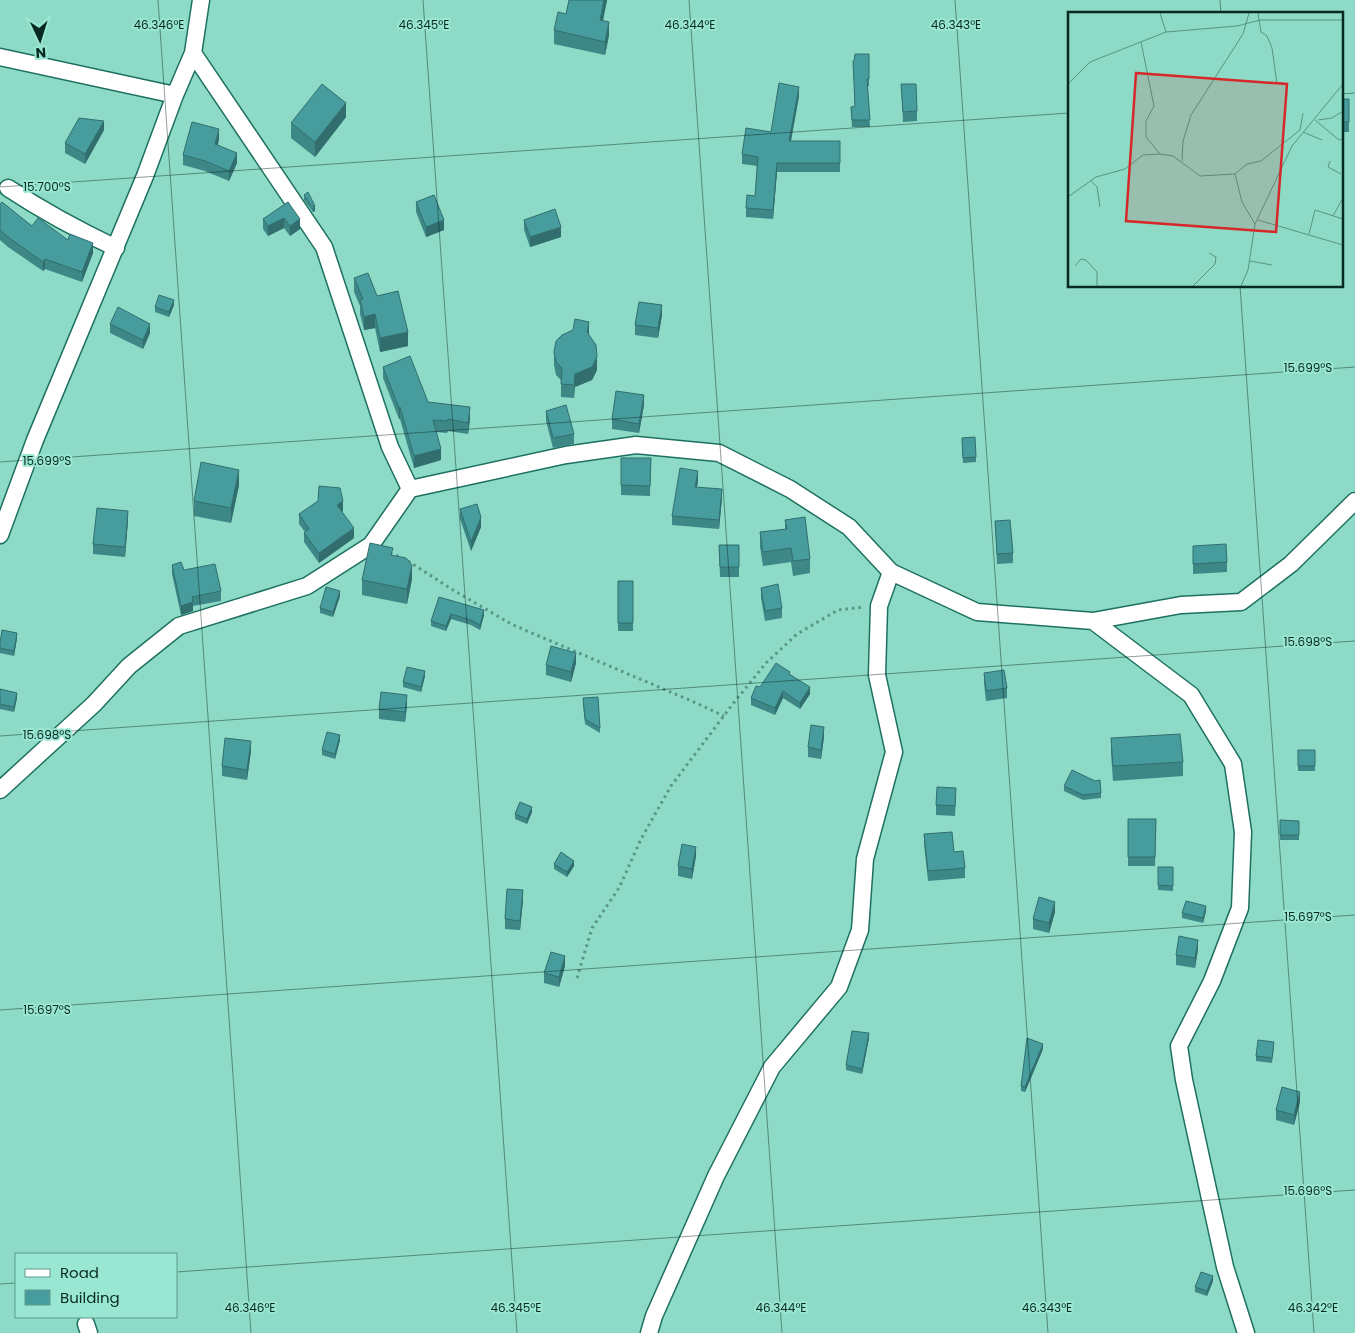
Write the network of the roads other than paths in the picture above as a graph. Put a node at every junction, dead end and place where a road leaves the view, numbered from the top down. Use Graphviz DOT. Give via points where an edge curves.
graph roads {
  1 [pos="201,0"];
  2 [pos="192,53"];
  3 [pos="0,57"];
  4 [pos="175,95"];
  5 [pos="8,188"];
  6 [pos="116,248"];
  7 [pos="410,489"];
  8 [pos="1355,501"];
  9 [pos="0,535"];
  10 [pos="891,572"];
  11 [pos="1093,621"];
  12 [pos="0,790"];
  13 [pos="649,1333"];
  14 [pos="1246,1333"];
  1 -- 2 [label="street"];
  2 -- 4 [label="street"];
  2 -- 7 [label="street" via="324,246 390,447"];
  3 -- 4 [label="street"];
  4 -- 6 [label="street"];
  5 -- 6 [label="street" via="42,211"];
  6 -- 9 [label="street" via="35,440"];
  7 -- 10 [label="street" via="566,455 636,445 719,453 790,489 849,527"];
  7 -- 12 [label="street" via="371,545 306,586 179,626 129,666 94,704"];
  8 -- 11 [label="street" via="1291,564 1242,602 1181,605"];
  10 -- 11 [label="street" via="977,612"];
  10 -- 13 [label="street" via="879,606 877,675 894,752 865,859 860,930 839,988 772,1067 716,1176"];
  11 -- 14 [label="street" via="1190,695 1233,764 1243,832 1240,908 1212,981 1179,1046 1226,1267"];
}
